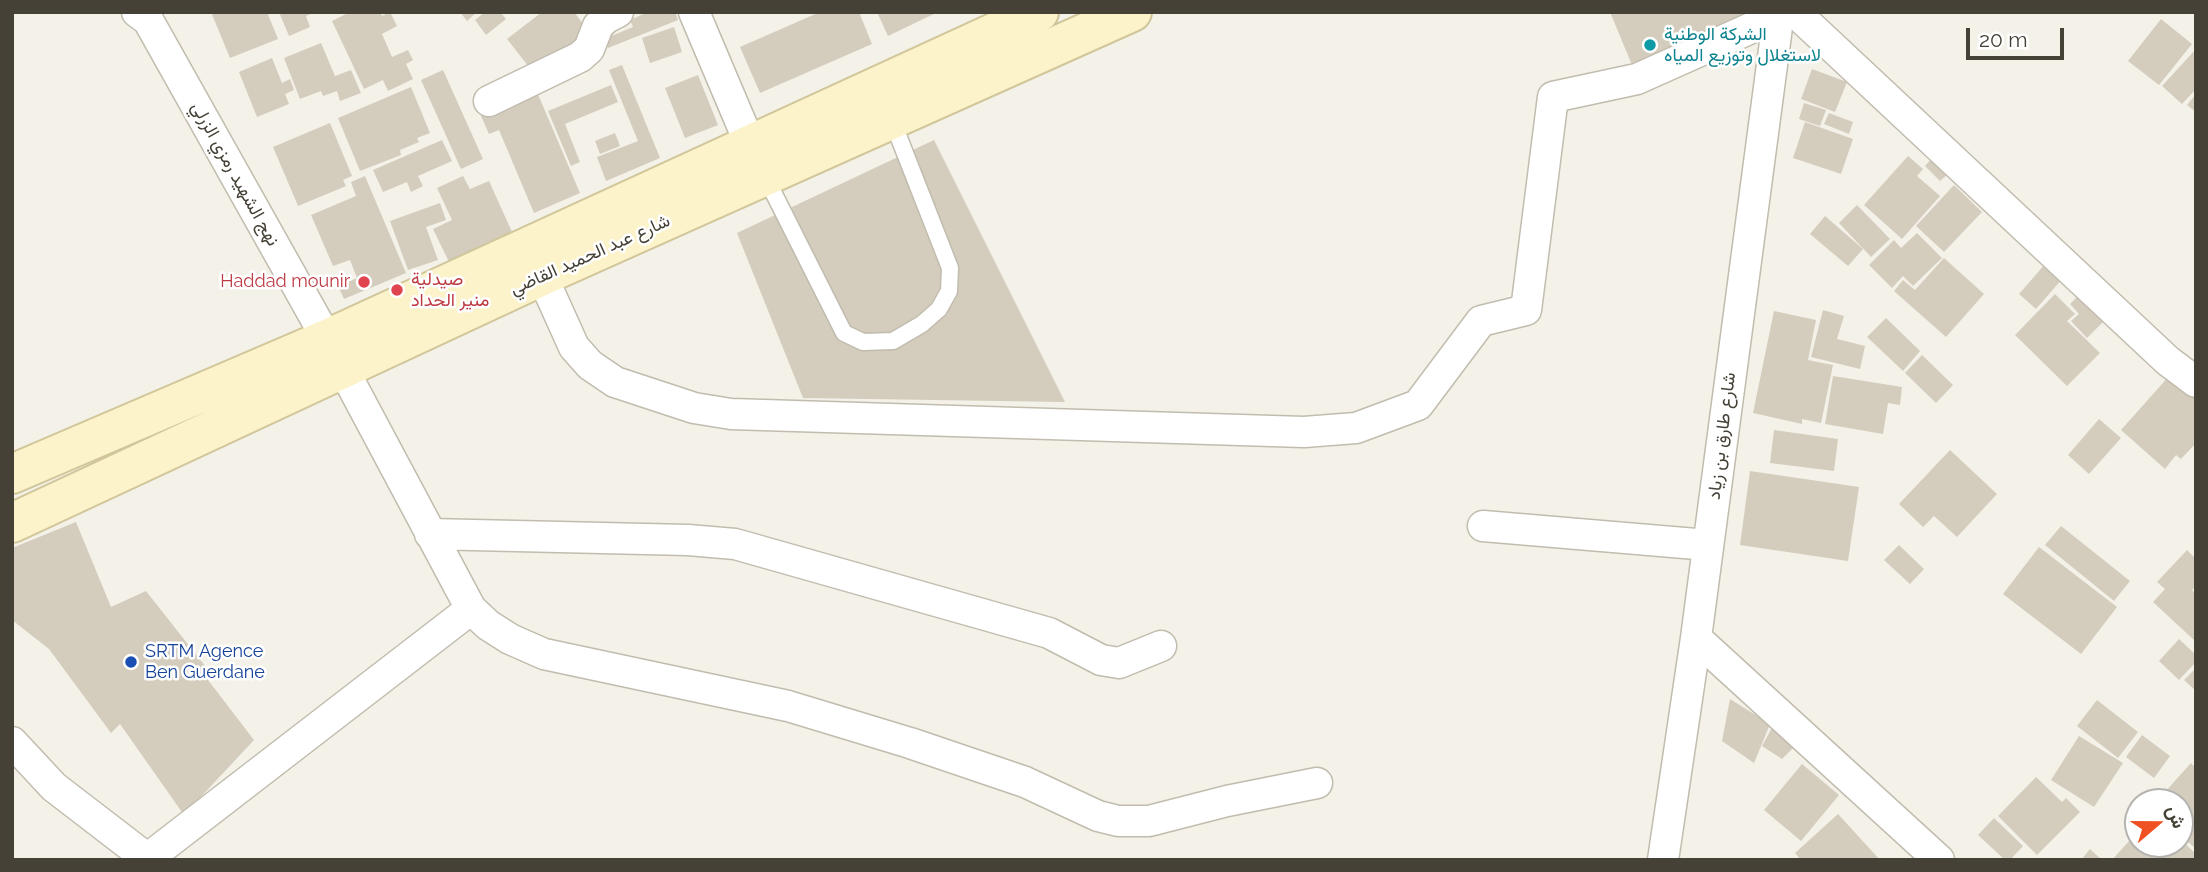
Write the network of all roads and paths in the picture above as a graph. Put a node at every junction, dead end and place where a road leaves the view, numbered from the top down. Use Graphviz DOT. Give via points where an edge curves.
graph roads {
  1 [pos="137,12"];
  2 [pos="618,12"];
  3 [pos="694,12"];
  4 [pos="1038,12"];
  5 [pos="1132,12"];
  6 [pos="1784,13"];
  7 [pos="489,101"];
  8 [pos="892,120"];
  9 [pos="757,161"];
  10 [pos="542,276"];
  11 [pos="335,354"];
  12 [pos="2196,382"];
  13 [pos="12,474"];
  14 [pos="12,523"];
  15 [pos="1483,526"];
  16 [pos="430,534"];
  17 [pos="1708,545"];
  18 [pos="471,609"];
  19 [pos="1696,638"];
  20 [pos="1161,646"];
  21 [pos="12,742"];
  22 [pos="1317,783"];
  23 [pos="148,859"];
  24 [pos="1663,860"];
  25 [pos="1939,860"];
  1 -- 11 [label="street, نهج الشهيد رمزي الزرلي" via="148,20"];
  2 -- 7 [label="street" via="598,26 589,49 580,57"];
  3 -- 9 [label="street"];
  4 -- 9 [label="main road, شارع عبد الحميد القاضي"];
  5 -- 8 [label="main road, شارع عبد الحميد القاضي"];
  6 -- 10 [label="street" via="1637,79 1553,97 1525,310 1482,321 1418,404 1356,428 1304,432 731,414 694,408 615,382 590,365 574,347"];
  6 -- 12 [label="street"];
  6 -- 17 [label="street, شارع طارق بن زياد"];
  8 -- 9 [label="main road, شارع عبد الحميد القاضي"];
  8 -- 9 [label="lane" via="950,268 950,291 939,309 893,341 863,342 844,333"];
  9 -- 10 [label="main road, شارع عبد الحميد القاضي"];
  9 -- 11 [label="main road, شارع عبد الحميد القاضي"];
  10 -- 11 [label="main road, شارع عبد الحميد القاضي"];
  11 -- 13 [label="main road, شارع عبد الحميد القاضي"];
  11 -- 14 [label="main road, شارع عبد الحميد القاضي"];
  11 -- 16 [label="street, نهج الشهيد رمزي الزرلي"];
  15 -- 17 [label="street"];
  16 -- 18 [label="street, نهج الشهيد رمزي الزرلي"];
  16 -- 20 [label="street" via="735,544 1049,633 1101,660 1119,663"];
  17 -- 19 [label="street, شارع طارق بن زياد"];
  18 -- 22 [label="street" via="510,639 544,654 788,706 1025,782 1110,820 1149,821"];
  18 -- 23 [label="street"];
  19 -- 24 [label="street, شارع طارق بن زياد"];
  19 -- 25 [label="street"];
  21 -- 23 [label="street" via="54,787"];
}
